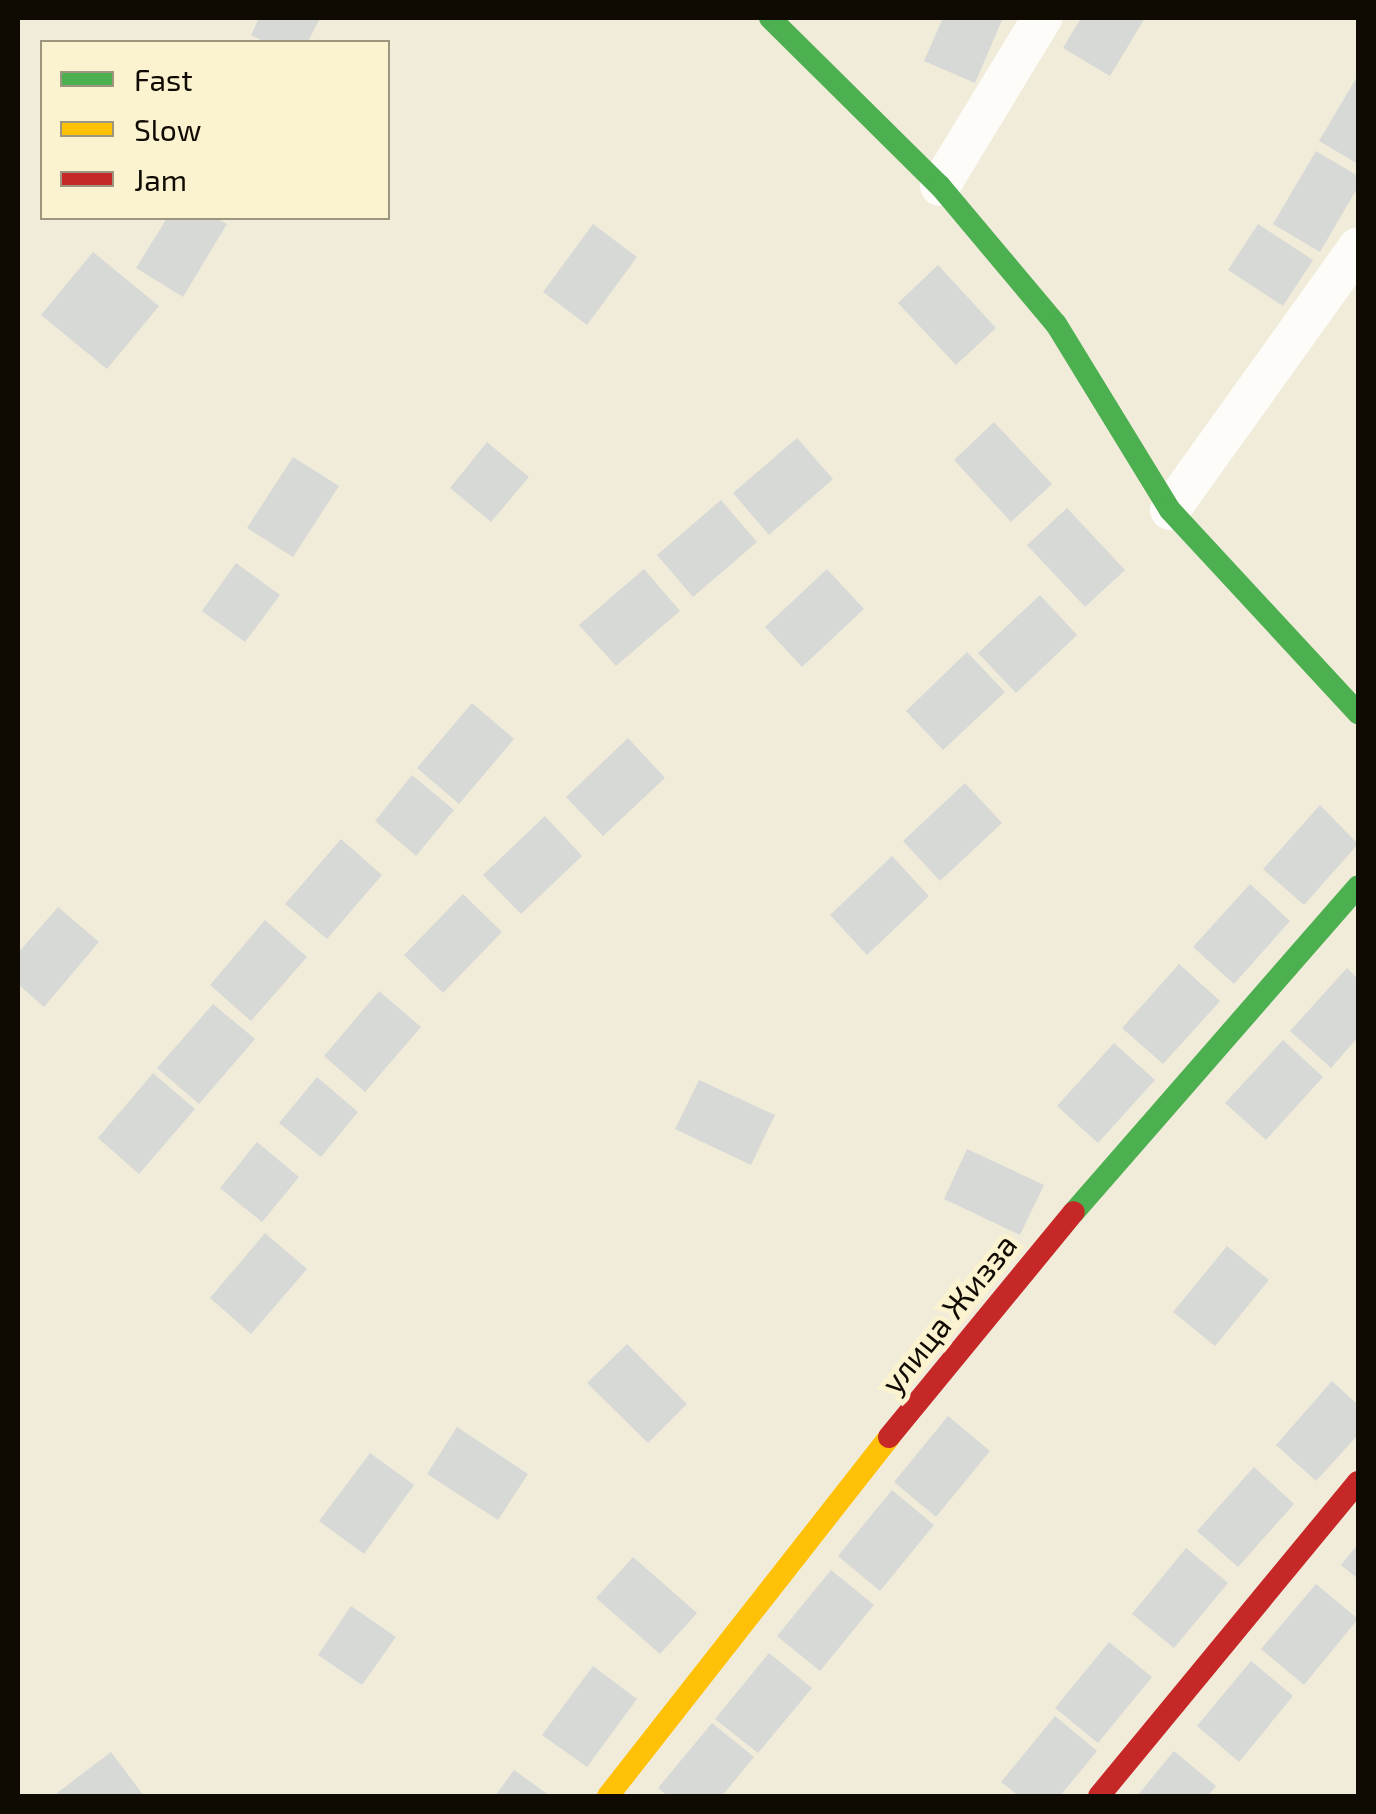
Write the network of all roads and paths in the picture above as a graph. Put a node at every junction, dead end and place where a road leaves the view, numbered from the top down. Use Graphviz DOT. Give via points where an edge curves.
graph roads {
  1 [pos="770,18"];
  2 [pos="1042,18"];
  3 [pos="940,186"];
  4 [pos="1358,247"];
  5 [pos="1170,510"];
  6 [pos="1358,713"];
  7 [pos="1358,888"];
  8 [pos="1358,1482"];
  9 [pos="608,1796"];
  10 [pos="1099,1796"];
  1 -- 3 [label="street"];
  2 -- 3 [label="street"];
  3 -- 5 [label="street" via="1056,324"];
  4 -- 5 [label="street"];
  5 -- 6 [label="street"];
  7 -- 9 [label="street, улица Жизза" via="996,1300"];
  8 -- 10 [label="street"];
}
